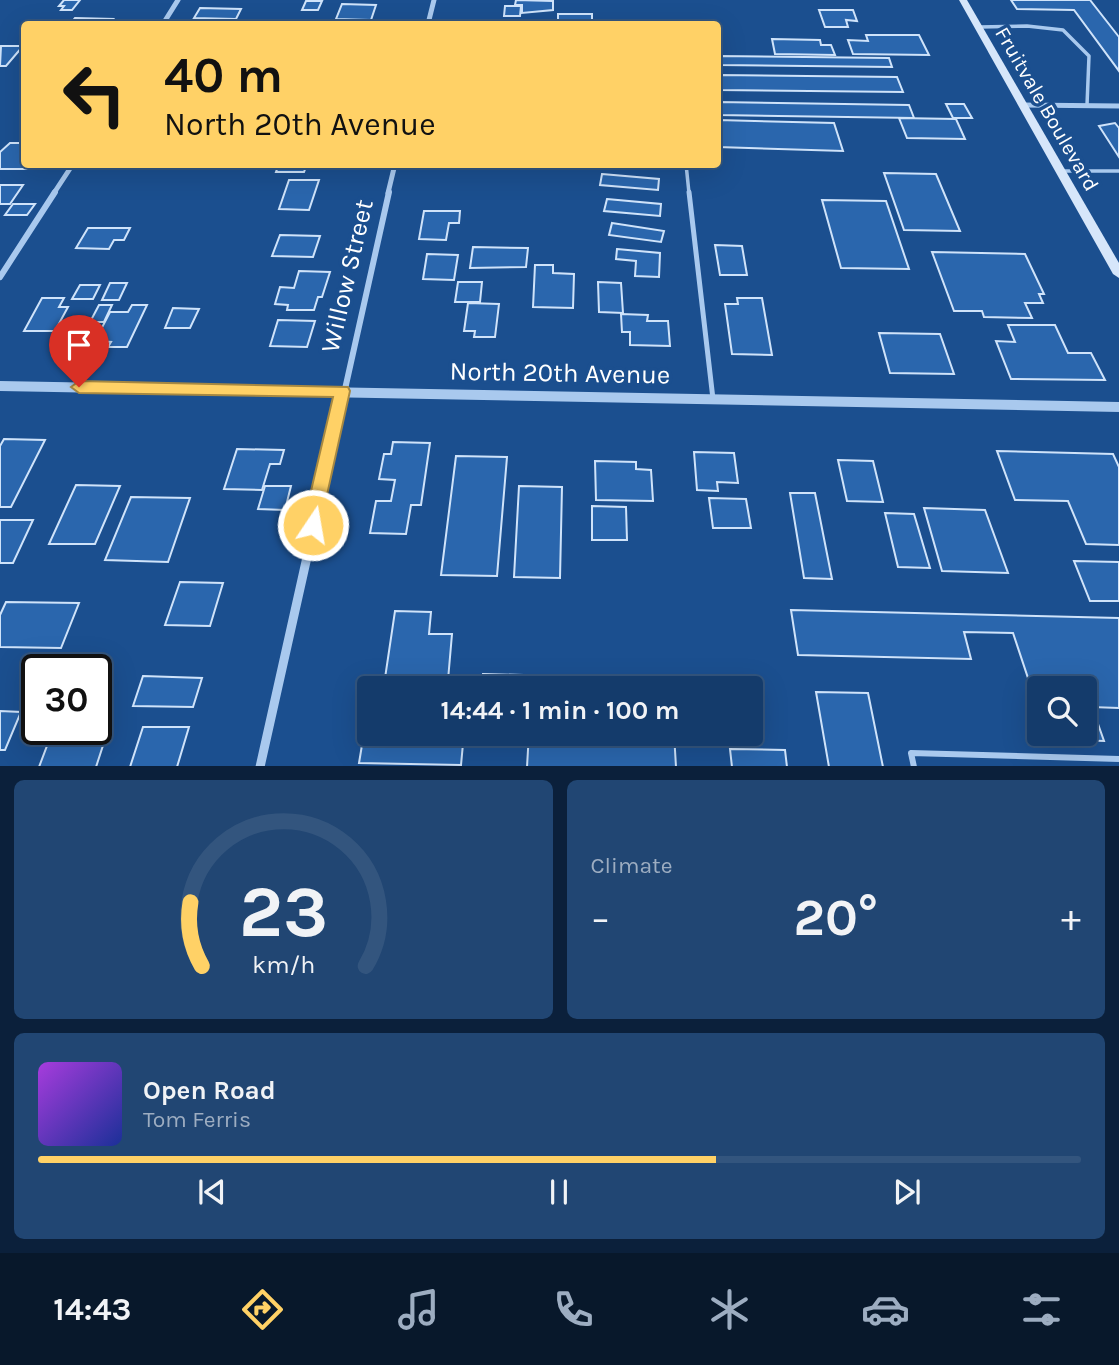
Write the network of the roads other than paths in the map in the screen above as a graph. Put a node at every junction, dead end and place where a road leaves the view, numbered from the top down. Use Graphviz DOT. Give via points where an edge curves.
graph roads {
  1 [pos="178,0"];
  2 [pos="434,0"];
  3 [pos="963,0"];
  4 [pos="165,21"];
  5 [pos="429,21"];
  6 [pos="979,27"];
  7 [pos="1023,104"];
  8 [pos="1087,105"];
  9 [pos="1119,106"];
  10 [pos="70,168"];
  11 [pos="394,168"];
  12 [pos="686,168"];
  13 [pos="1061,171"];
  14 [pos="1119,171"];
  15 [pos="1119,274"];
  16 [pos="0,277"];
  17 [pos="0,386"];
  18 [pos="342,391"];
  19 [pos="713,399"];
  20 [pos="1119,407"];
  21 [pos="1119,759"];
  22 [pos="260,766"];
  23 [pos="914,766"];
  1 -- 4 [label="street"];
  2 -- 5 [label="street"];
  3 -- 6 [label="main road, Fruitvale Boulevard"];
  6 -- 7 [label="main road, Fruitvale Boulevard"];
  6 -- 8 [label="lane" via="1063,30 1089,56"];
  7 -- 8 [label="street"];
  7 -- 13 [label="main road, Fruitvale Boulevard"];
  8 -- 9 [label="street"];
  10 -- 16 [label="street"];
  11 -- 18 [label="street, Willow Street"];
  12 -- 19 [label="lane"];
  13 -- 14 [label="lane"];
  13 -- 15 [label="main road, Fruitvale Boulevard"];
  17 -- 18 [label="street, North 20th Avenue"];
  18 -- 19 [label="street, North 20th Avenue"];
  18 -- 22 [label="street, Willow Street"];
  19 -- 20 [label="street, North 20th Avenue"];
  21 -- 23 [label="lane" via="911,753"];
}
